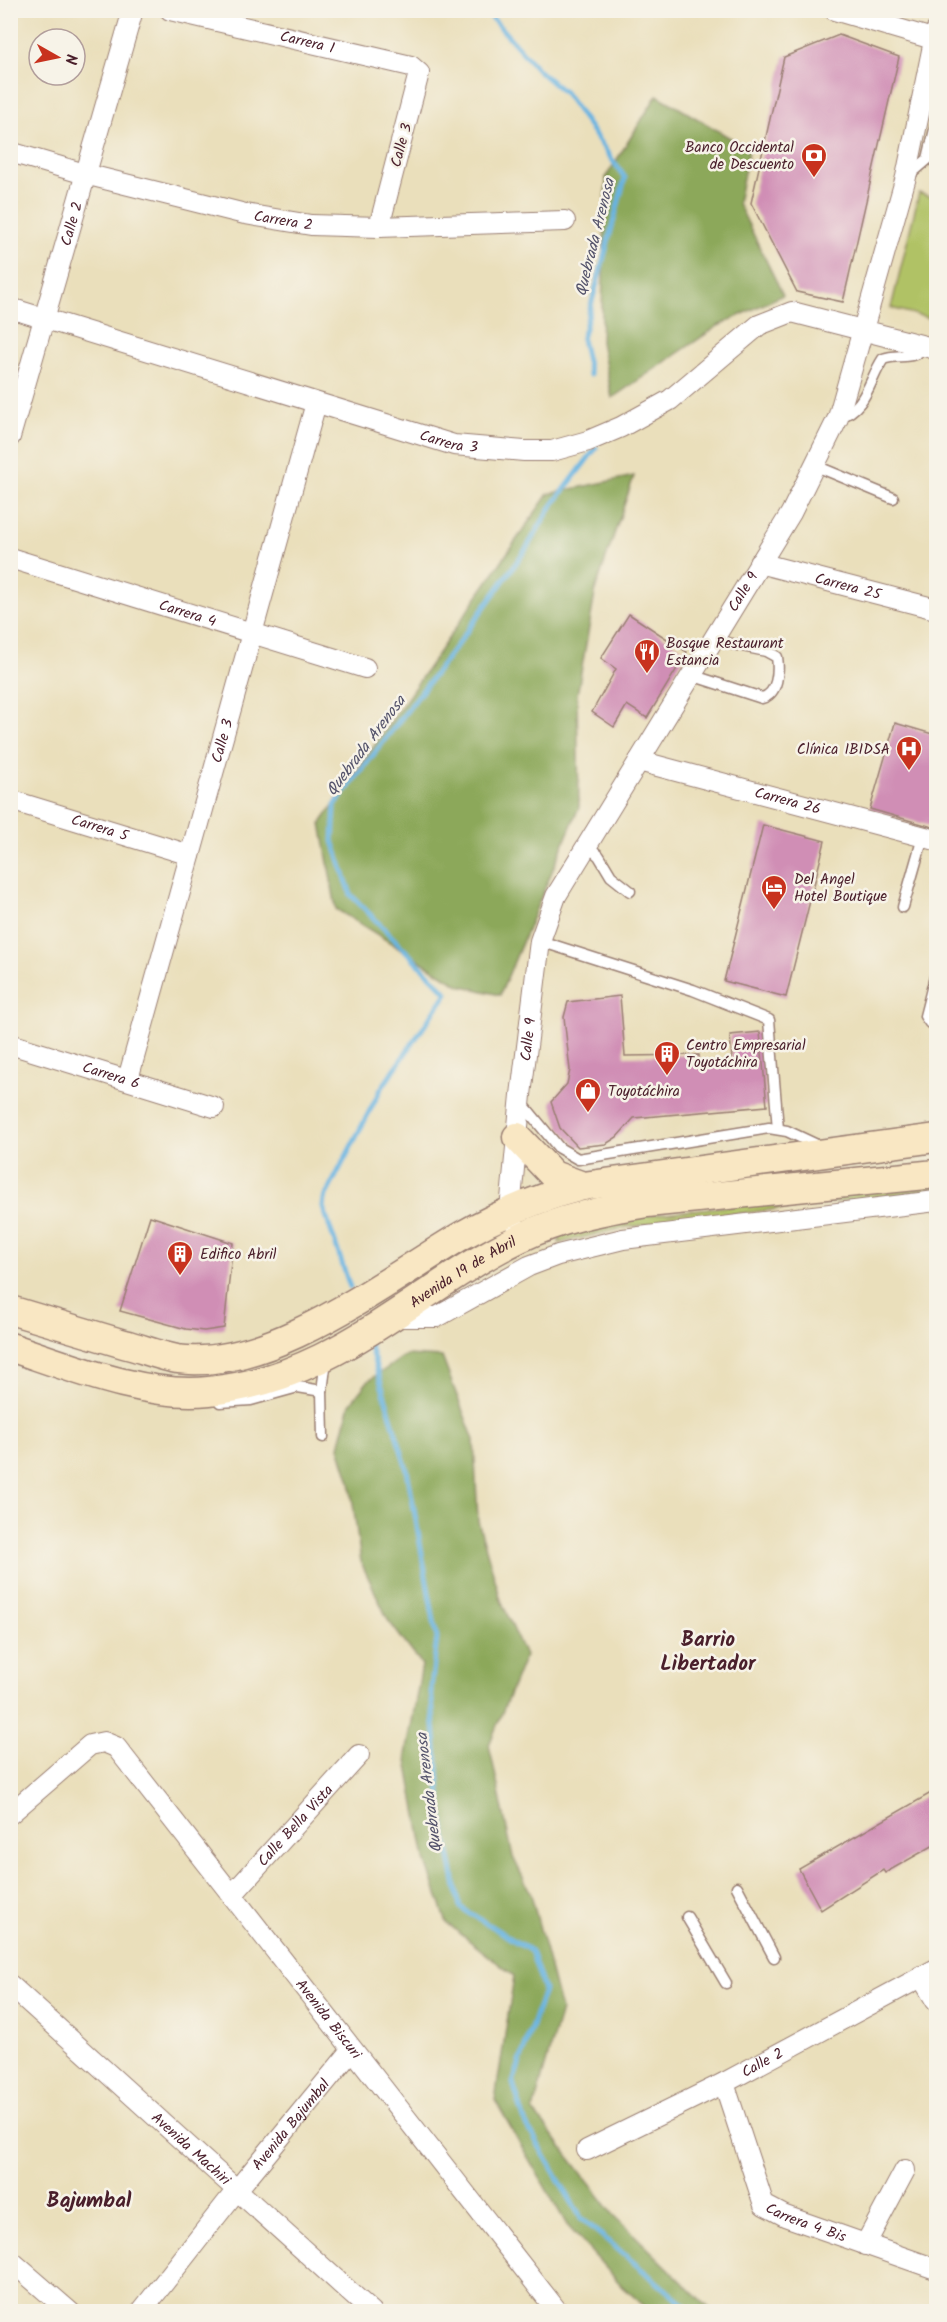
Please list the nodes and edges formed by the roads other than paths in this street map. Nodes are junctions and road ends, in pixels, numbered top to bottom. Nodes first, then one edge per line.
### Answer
1 (133, 10) edge
2 (170, 10) edge
3 (834, 10) edge
4 (936, 37) edge
5 (934, 64) edge
6 (411, 66) joint
7 (936, 125) edge
8 (10, 152) edge
9 (85, 174) junction
10 (906, 177) junction
11 (565, 221) dead end
12 (379, 227) junction
13 (10, 308) edge
14 (45, 318) junction
15 (864, 330) junction
16 (931, 348) edge
17 (316, 403) junction
18 (838, 418) junction
19 (10, 437) edge
20 (816, 466) junction
21 (893, 498) dead end
22 (10, 558) edge
23 (759, 563) junction
24 (936, 609) edge
25 (251, 633) junction
26 (713, 640) junction
27 (365, 668) dead end
28 (691, 675) junction
29 (639, 761) junction
30 (10, 800) edge
31 (930, 839) edge
32 (586, 844) junction
33 (190, 855) junction
34 (630, 891) dead end
35 (903, 907) dead end
36 (540, 941) junction
37 (936, 975) edge
38 (936, 1024) edge
39 (10, 1044) edge
40 (128, 1079) junction
41 (520, 1101) junction
42 (214, 1107) dead end
43 (778, 1129) junction
44 (517, 1137) junction
45 (936, 1137) edge
46 (828, 1150) junction
47 (936, 1174) edge
48 (583, 1186) junction
49 (936, 1201) edge
50 (510, 1210) junction
51 (518, 1239) junction
52 (10, 1310) edge
53 (394, 1317) junction
54 (10, 1347) edge
55 (327, 1356) junction
56 (187, 1390) junction
57 (322, 1391) junction
58 (323, 1437) dead end
59 (358, 1755) dead end
60 (10, 1814) edge
61 (737, 1887) dead end
62 (232, 1895) junction
63 (687, 1917) dead end
64 (774, 1957) dead end
65 (929, 1972) edge
66 (726, 1983) dead end
67 (10, 1985) edge
68 (936, 2001) edge
69 (352, 2050) junction
70 (724, 2083) junction
71 (587, 2150) dead end
72 (905, 2170) dead end
73 (236, 2191) junction
74 (865, 2245) junction
75 (10, 2260) edge
76 (936, 2269) edge
77 (558, 2311) edge
78 (70, 2312) edge
79 (141, 2312) edge
80 (372, 2312) edge

1 - 9 street, Calle 2
2 - 6 street, Carrera 1
3 - 4 street
4 - 5 street, Calle 9
5 - 10 street, Calle 9
6 - 12 street, Calle 3
7 - 10 lane
8 - 9 street, Carrera 2
9 - 12 street, Carrera 2
9 - 14 street, Calle 2
10 - 15 street, Calle 9
11 - 12 street, Carrera 2
13 - 14 street, Carrera 3
14 - 17 street, Carrera 3
14 - 19 street, Calle 2
15 - 16 street, Carrera 3
15 - 17 street, Carrera 3
15 - 18 street, Calle 9
16 - 18 lane
17 - 25 street, Calle 3
18 - 20 street, Calle 9
20 - 21 lane
20 - 23 street, Calle 9
22 - 25 street, Carrera 4
23 - 24 street, Carrera 25
23 - 26 street, Calle 9
25 - 27 street, Carrera 4
25 - 33 street, Calle 3
26 - 28 street, Calle 9
26 - 28 lane
28 - 29 street, Calle 9
29 - 31 street, Carrera 26
29 - 32 street, Calle 9
30 - 33 street, Carrera 5
31 - 35 lane
32 - 34 lane
32 - 36 street, Calle 9
33 - 40 street, Calle 3
36 - 41 street, Calle 9
36 - 43 lane
37 - 38 lane
39 - 40 street, Carrera 6
40 - 42 street, Carrera 6
41 - 43 lane
41 - 44 street, Calle 9
43 - 46 lane
44 - 48 main road
44 - 50 street, Calle 9
45 - 46 main road, Avenida 19 de Abril
46 - 48 main road, Avenida 19 de Abril
47 - 51 main road, Avenida 19 de Abril
48 - 50 main road, Avenida 19 de Abril
49 - 53 street
50 - 51 street, Calle 9
50 - 52 main road, Avenida 19 de Abril
51 - 53 main road, Avenida 19 de Abril
53 - 55 main road, Avenida 19 de Abril
54 - 56 main road, Avenida 19 de Abril
55 - 56 main road, Avenida 19 de Abril
55 - 57 lane
56 - 57 lane
57 - 58 lane
59 - 62 street, Calle Bella Vista
60 - 62 street, Avenida Biscuri
61 - 64 lane
62 - 69 street, Avenida Biscuri
63 - 66 lane
65 - 68 street
65 - 70 street, Calle 2
67 - 73 street, Avenida Machiri
69 - 73 street, Avenida Bajumbal
69 - 77 street, Avenida Biscuri
70 - 71 street, Calle 2
70 - 74 street, Carrera 4 Bis
72 - 74 street
73 - 79 street, Avenida Bajumbal
73 - 80 street, Avenida Machiri
74 - 76 street, Carrera 4 Bis
75 - 78 street

